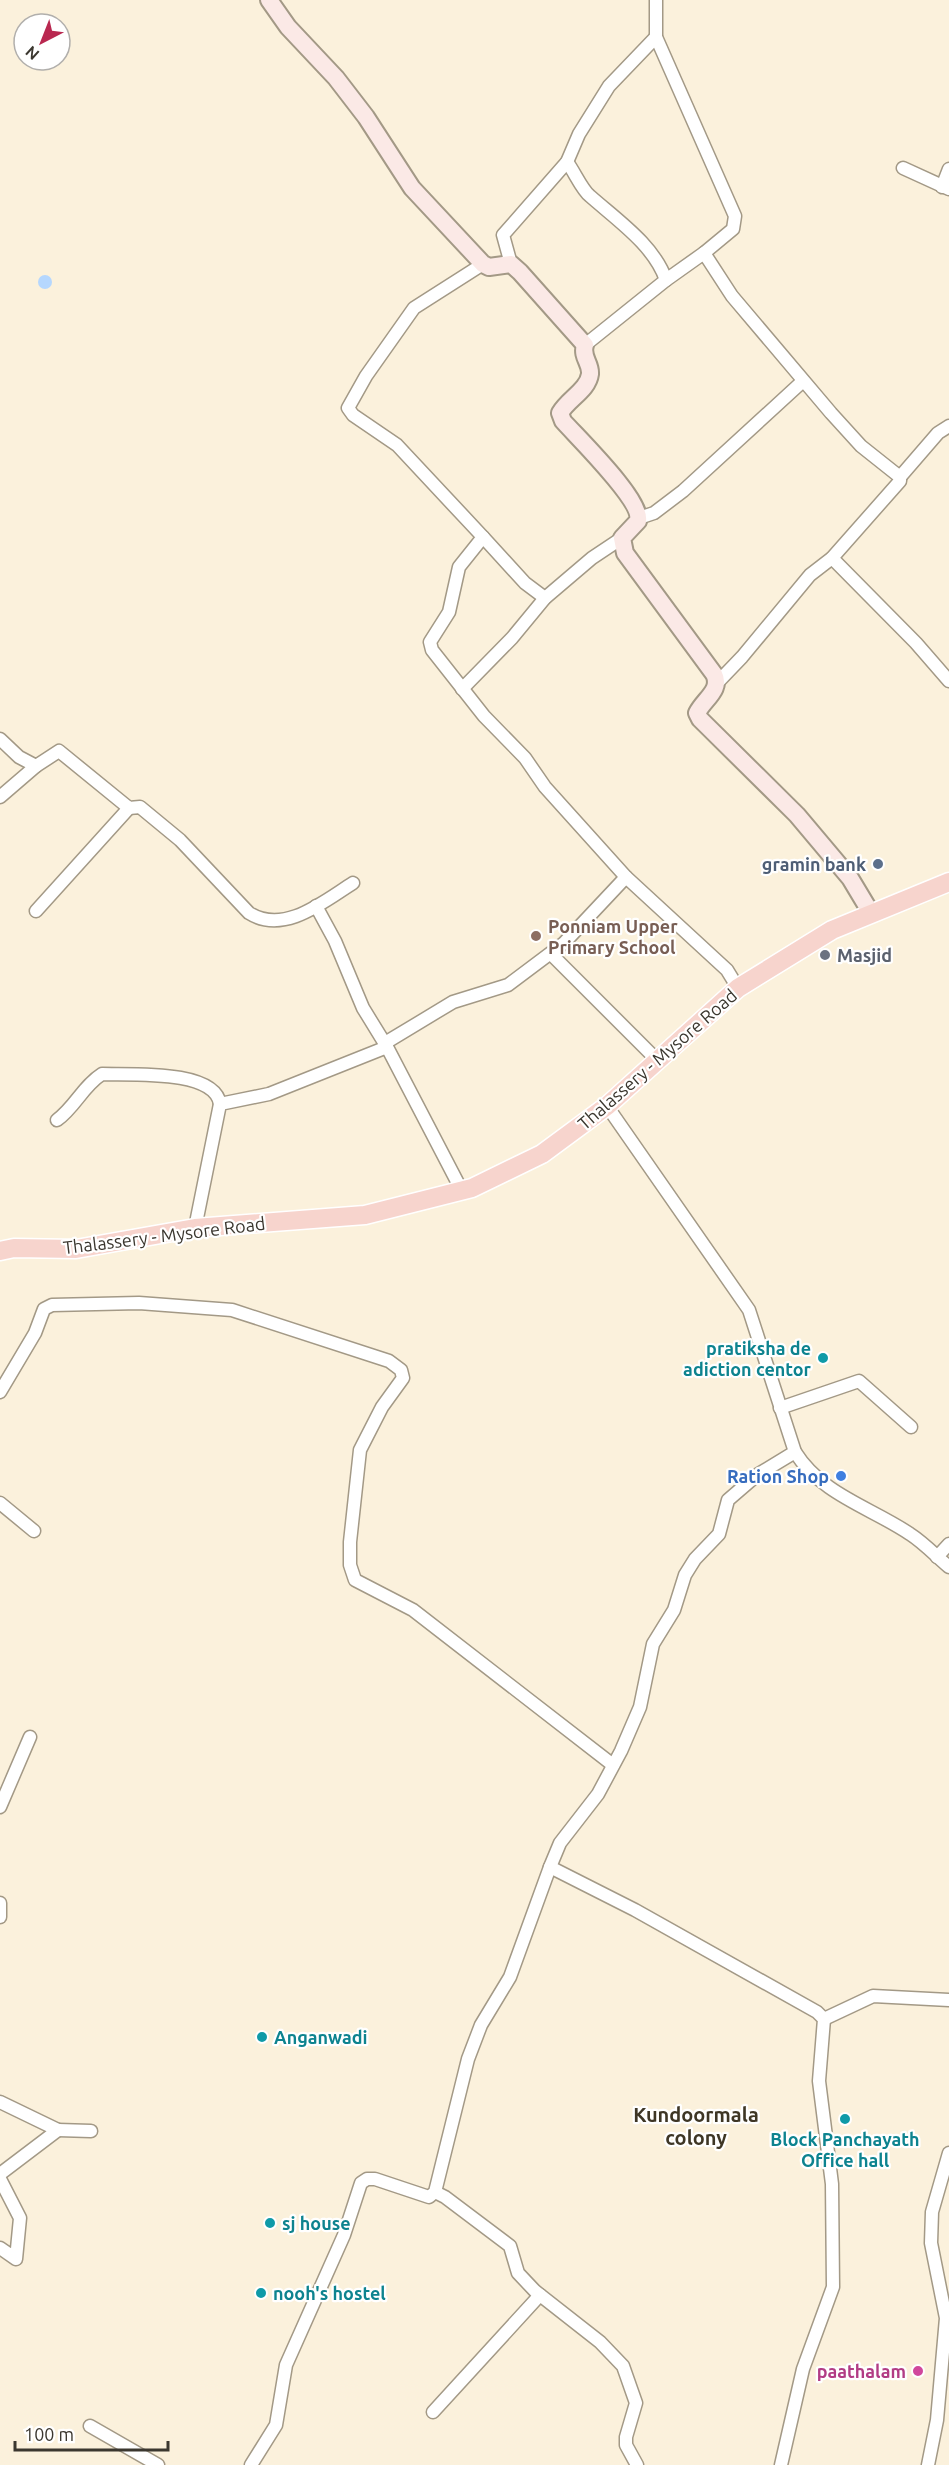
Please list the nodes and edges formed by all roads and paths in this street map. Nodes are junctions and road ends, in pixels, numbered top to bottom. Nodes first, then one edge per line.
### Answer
1 (269, 0) edge
2 (655, 0) edge
3 (656, 37) junction
4 (567, 162) junction
5 (903, 168) dead end
6 (949, 169) edge
7 (945, 188) edge
8 (704, 253) junction
9 (483, 264) junction
10 (511, 264) junction
11 (666, 280) junction
12 (585, 345) junction
13 (803, 381) junction
14 (949, 426) edge
15 (900, 477) junction
16 (639, 518) junction
17 (483, 537) junction
18 (622, 538) junction
19 (832, 558) junction
20 (545, 598) junction
21 (949, 681) edge
22 (718, 682) junction
23 (462, 689) junction
24 (0, 739) edge
25 (36, 766) junction
26 (0, 797) edge
27 (129, 808) junction
28 (626, 877) junction
29 (949, 882) edge
30 (353, 883) dead end
31 (316, 906) junction
32 (36, 911) dead end
33 (871, 913) junction
34 (551, 954) junction
35 (738, 988) junction
36 (386, 1045) junction
37 (658, 1060) junction
38 (220, 1104) junction
39 (607, 1106) junction
40 (57, 1120) dead end
41 (462, 1191) junction
42 (195, 1228) junction
43 (0, 1251) edge
44 (0, 1392) edge
45 (780, 1408) junction
46 (911, 1427) dead end
47 (795, 1452) junction
48 (0, 1503) edge
49 (34, 1532) dead end
50 (949, 1544) edge
51 (937, 1557) junction
52 (949, 1567) edge
53 (30, 1737) dead end
54 (614, 1765) junction
55 (0, 1807) edge
56 (550, 1867) junction
57 (0, 1903) edge
58 (0, 1917) edge
59 (949, 2000) edge
60 (824, 2019) junction
61 (0, 2102) edge
62 (58, 2130) junction
63 (91, 2131) dead end
64 (949, 2154) edge
65 (0, 2174) edge
66 (0, 2179) edge
67 (435, 2192) junction
68 (0, 2248) edge
69 (540, 2295) junction
70 (946, 2355) edge
71 (433, 2412) dead end
72 (90, 2426) dead end
73 (158, 2465) edge
74 (251, 2465) edge
75 (637, 2465) edge
76 (781, 2465) edge
77 (928, 2465) edge

1 - 9 street
2 - 3 street
3 - 4 street
3 - 8 street
4 - 10 street
4 - 11 street
5 - 7 street
6 - 7 street
8 - 11 street
8 - 13 street
9 - 10 street
9 - 17 street
10 - 12 street
11 - 12 street
12 - 16 street
13 - 15 street
13 - 16 street
14 - 15 street
15 - 19 street
16 - 18 street
17 - 20 street
17 - 23 street
18 - 20 street
18 - 22 street
19 - 21 street
19 - 22 street
20 - 23 street
22 - 33 street
23 - 28 street
24 - 25 street
25 - 26 street
25 - 27 street
27 - 31 street
27 - 32 street
28 - 34 street
28 - 35 street
29 - 33 main road, Thalassery - Mysore Road
30 - 31 street
31 - 36 street
33 - 35 main road, Thalassery - Mysore Road
34 - 36 street
34 - 37 street
35 - 37 main road, Thalassery - Mysore Road
36 - 38 street
36 - 41 street
37 - 39 main road, Thalassery - Mysore Road
38 - 40 street
38 - 42 street
39 - 41 main road, Thalassery - Mysore Road
39 - 45 street
41 - 42 main road, Thalassery - Mysore Road
42 - 43 main road, Thalassery - Mysore Road
44 - 54 street
45 - 46 street
45 - 47 street
47 - 51 street
47 - 54 street
48 - 49 street
50 - 51 street
51 - 52 street
53 - 55 street
54 - 56 street
56 - 60 street
56 - 67 street
57 - 58 street
59 - 60 street
60 - 76 street
61 - 62 street
62 - 63 street
62 - 65 street
64 - 70 street
66 - 68 street
67 - 69 street
67 - 74 street
69 - 71 street
69 - 75 street
70 - 77 street
72 - 73 street

